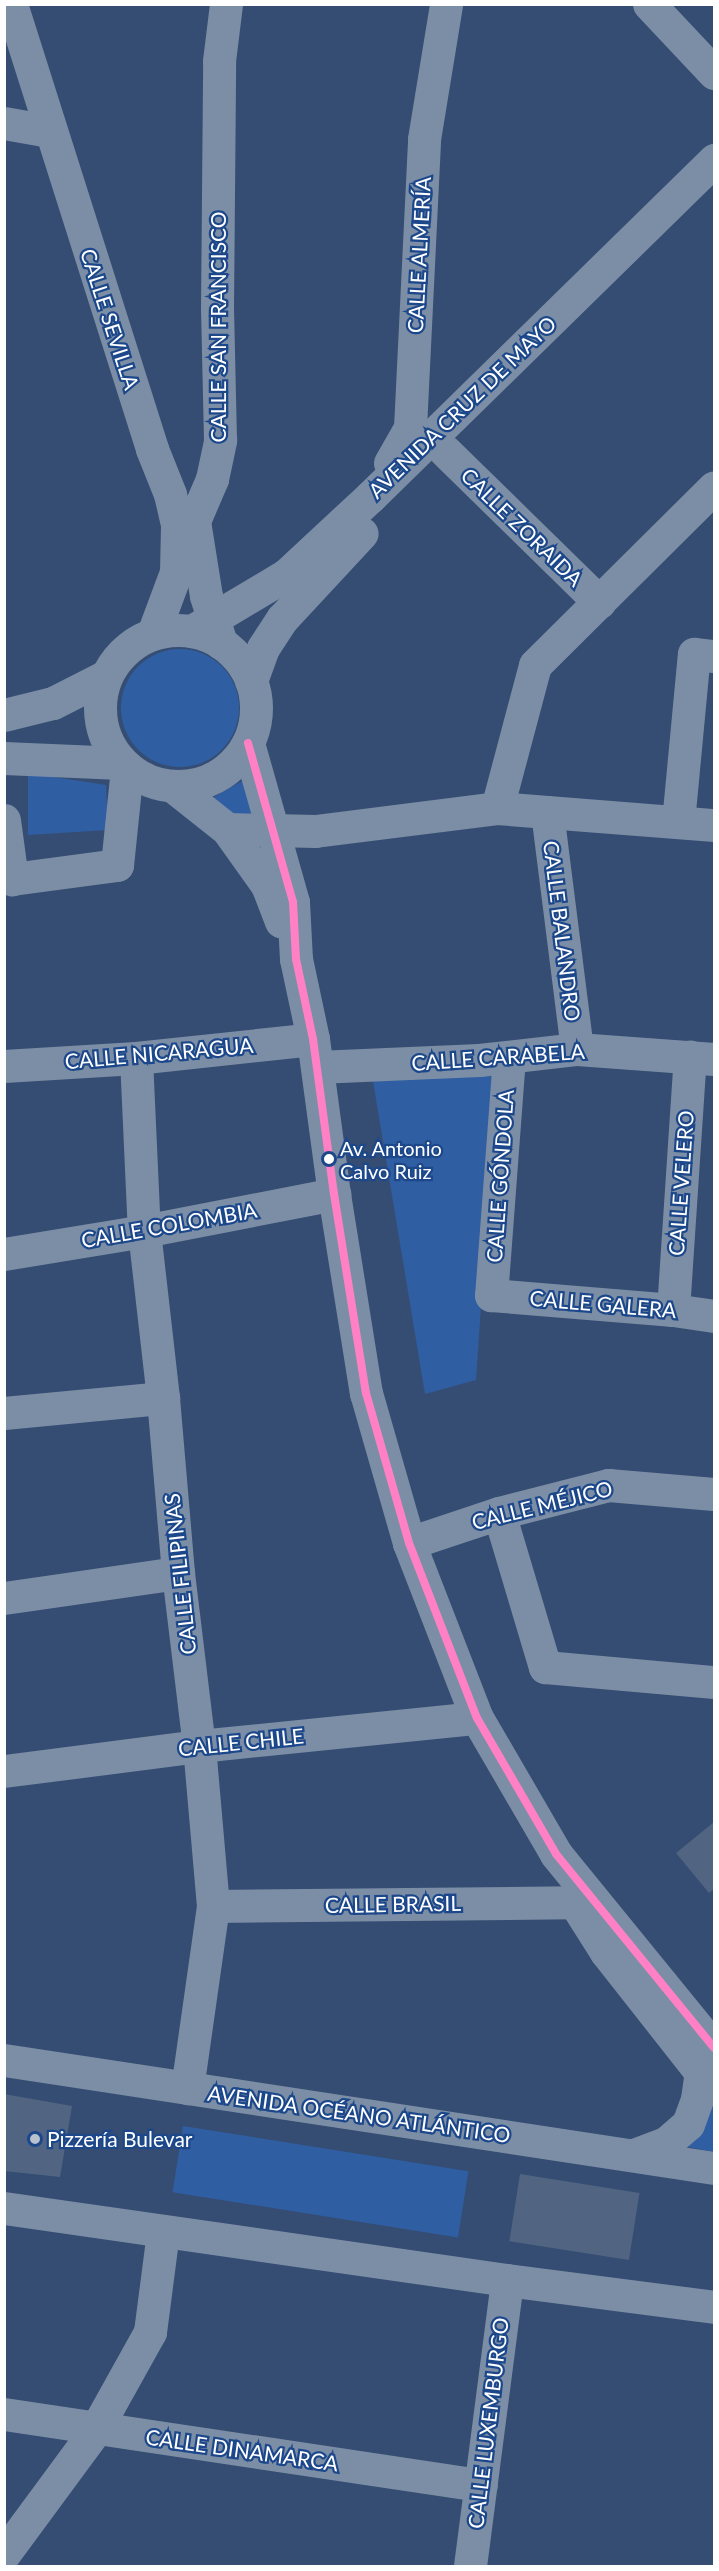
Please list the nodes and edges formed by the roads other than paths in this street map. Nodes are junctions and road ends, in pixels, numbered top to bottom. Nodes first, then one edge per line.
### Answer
1 (11, 4) edge
2 (226, 4) edge
3 (446, 4) edge
4 (649, 4) edge
5 (714, 73) edge
6 (4, 123) edge
7 (50, 131) junction
8 (714, 160) edge
9 (714, 187) edge
10 (445, 451) junction
11 (714, 486) edge
12 (370, 496) junction
13 (599, 602) junction
14 (209, 631) junction
15 (153, 634) junction
16 (704, 655) edge
17 (106, 676) junction
18 (251, 681) junction
19 (4, 715) edge
20 (248, 743) junction
21 (4, 758) edge
22 (124, 765) junction
23 (174, 787) junction
24 (497, 808) junction
25 (547, 812) junction
26 (4, 820) edge
27 (678, 822) junction
28 (714, 825) edge
29 (227, 830) junction
30 (273, 831) junction
31 (296, 959) junction
32 (577, 1049) junction
33 (315, 1053) junction
34 (509, 1057) junction
35 (135, 1058) junction
36 (702, 1058) edge
37 (4, 1066) edge
38 (334, 1194) junction
39 (144, 1231) junction
40 (4, 1254) edge
41 (491, 1295) joint
42 (673, 1310) junction
43 (714, 1316) edge
44 (163, 1398) junction
45 (4, 1413) edge
46 (714, 1494) edge
47 (499, 1513) junction
48 (409, 1543) junction
49 (178, 1573) junction
50 (4, 1598) edge
51 (714, 1682) edge
52 (477, 1718) junction
53 (199, 1746) junction
54 (4, 1771) edge
55 (556, 1854) junction
56 (573, 1902) junction
57 (213, 1906) junction
58 (4, 2060) edge
59 (710, 2069) edge
60 (187, 2088) junction
61 (634, 2155) junction
62 (714, 2168) edge
63 (4, 2208) edge
64 (163, 2232) junction
65 (507, 2280) junction
66 (714, 2307) edge
67 (4, 2414) edge
68 (96, 2429) junction
69 (481, 2485) junction
70 (4, 2554) edge
71 (470, 2566) edge

1 - 7 street, CALLE SEVILLA
2 - 14 street, CALLE SAN FRANCISCO
3 - 12 street, CALLE ALMERÍA
4 - 5 street
6 - 7 street
7 - 15 street, CALLE SEVILLA
8 - 12 street, AVENIDA CRUZ DE MAYO
9 - 10 street, AVENIDA CRUZ DE MAYO
10 - 13 street, CALLE ZORAIDA
10 - 18 street, AVENIDA CRUZ DE MAYO
11 - 13 street
12 - 14 street, AVENIDA CRUZ DE MAYO
13 - 24 street
14 - 15 street
14 - 18 street
15 - 17 street
16 - 27 street
17 - 19 street
17 - 22 street
18 - 20 street
20 - 23 street
20 - 30 street
21 - 22 street
22 - 23 street
22 - 26 street
23 - 29 street
24 - 25 street
24 - 30 street
25 - 27 street
25 - 32 street, CALLE BALANDRO
27 - 28 street
29 - 30 street
29 - 31 street
30 - 31 street
31 - 33 street
32 - 34 street, CALLE CARABELA
32 - 36 street, CALLE CARABELA
33 - 34 street, CALLE CARABELA
33 - 35 street, CALLE NICARAGUA
33 - 38 street
34 - 41 street, CALLE GÓNDOLA
35 - 37 street, CALLE NICARAGUA
35 - 39 street, CALLE FILIPINAS
36 - 42 street, CALLE VELERO
38 - 39 street, CALLE COLOMBIA
38 - 48 street
39 - 40 street, CALLE COLOMBIA
39 - 44 street, CALLE FILIPINAS
41 - 42 street, CALLE GALERA
42 - 43 street, CALLE GALERA
44 - 45 street
44 - 49 street, CALLE FILIPINAS
46 - 47 street, CALLE MÉJICO
47 - 48 street, CALLE MÉJICO
47 - 51 street
48 - 52 street
49 - 50 street
49 - 53 street, CALLE FILIPINAS
52 - 53 street, CALLE CHILE
52 - 55 street
53 - 54 street, CALLE CHILE
53 - 57 street, CALLE FILIPINAS
55 - 56 street
55 - 59 street
56 - 57 street, CALLE BRASIL
56 - 59 street
57 - 60 street, CALLE FILIPINAS
58 - 60 street, AVENIDA OCÉANO ATLÁNTICO
59 - 61 street
60 - 61 street, AVENIDA OCÉANO ATLÁNTICO
61 - 62 street, AVENIDA OCÉANO ATLÁNTICO
63 - 64 street
64 - 65 street
64 - 68 street
65 - 66 street
65 - 69 street, CALLE LUXEMBURGO
67 - 68 street, CALLE DINAMARCA
68 - 69 street, CALLE DINAMARCA
68 - 70 street
69 - 71 street, CALLE LUXEMBURGO

